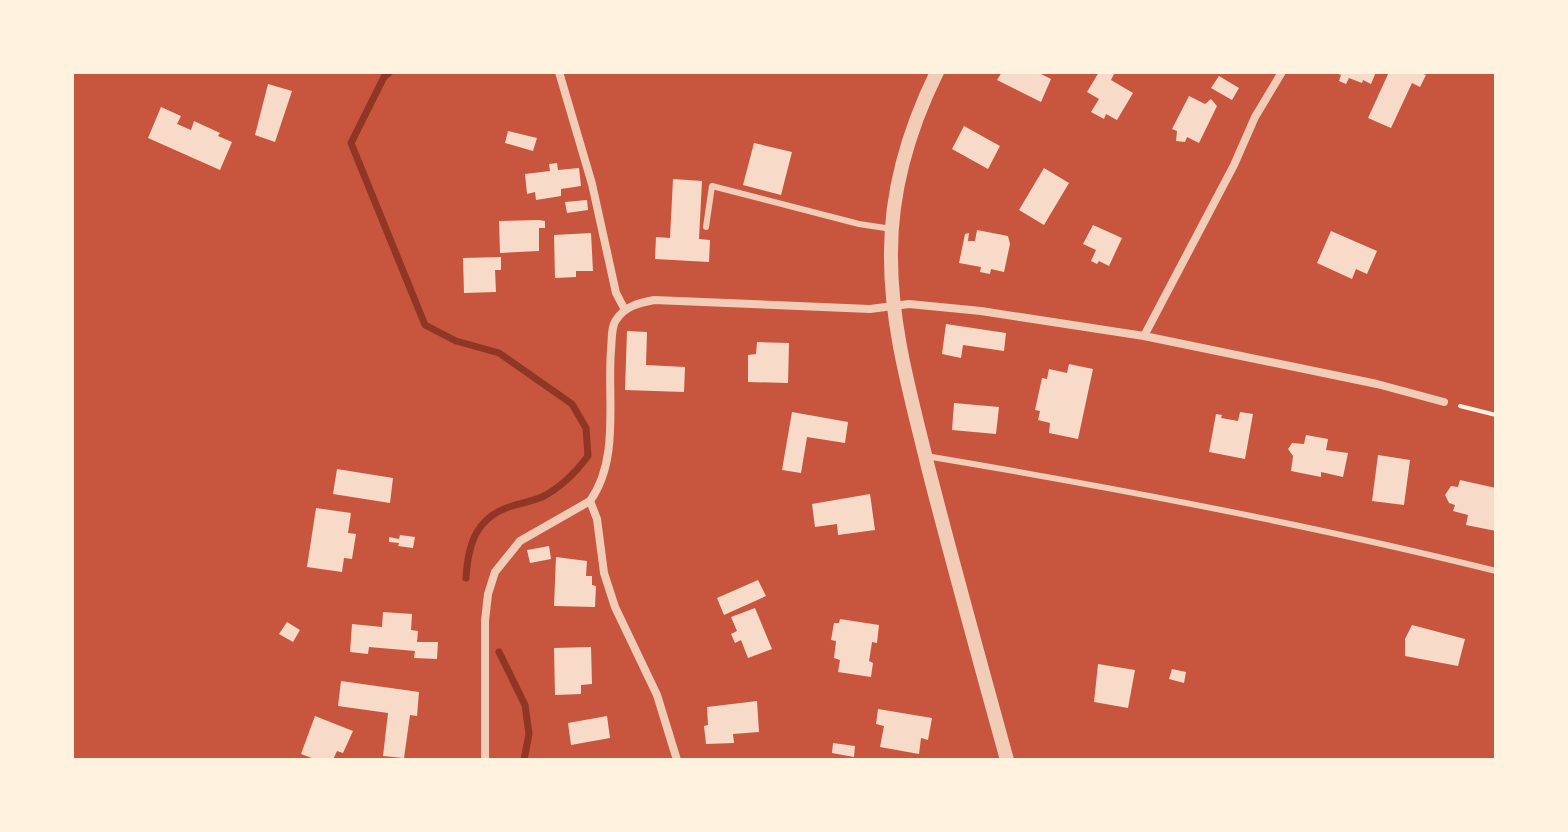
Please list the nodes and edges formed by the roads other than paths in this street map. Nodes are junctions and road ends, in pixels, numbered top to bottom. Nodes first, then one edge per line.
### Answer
1 (559, 72) edge
2 (937, 72) edge
3 (1282, 72) edge
4 (706, 227) dead end
5 (892, 229) junction
6 (893, 305) junction
7 (625, 310) junction
8 (1144, 336) junction
9 (1444, 402) road end
10 (926, 456) junction
11 (590, 501) junction
12 (1496, 571) edge
13 (485, 760) edge
14 (677, 760) edge
15 (1007, 760) edge

1 - 7 street
2 - 5 street
3 - 8 street
4 - 5 lane
5 - 6 street
6 - 7 street
6 - 8 street
6 - 10 street
7 - 11 street
8 - 9 street
10 - 12 lane
10 - 15 street
11 - 13 street
11 - 14 street

